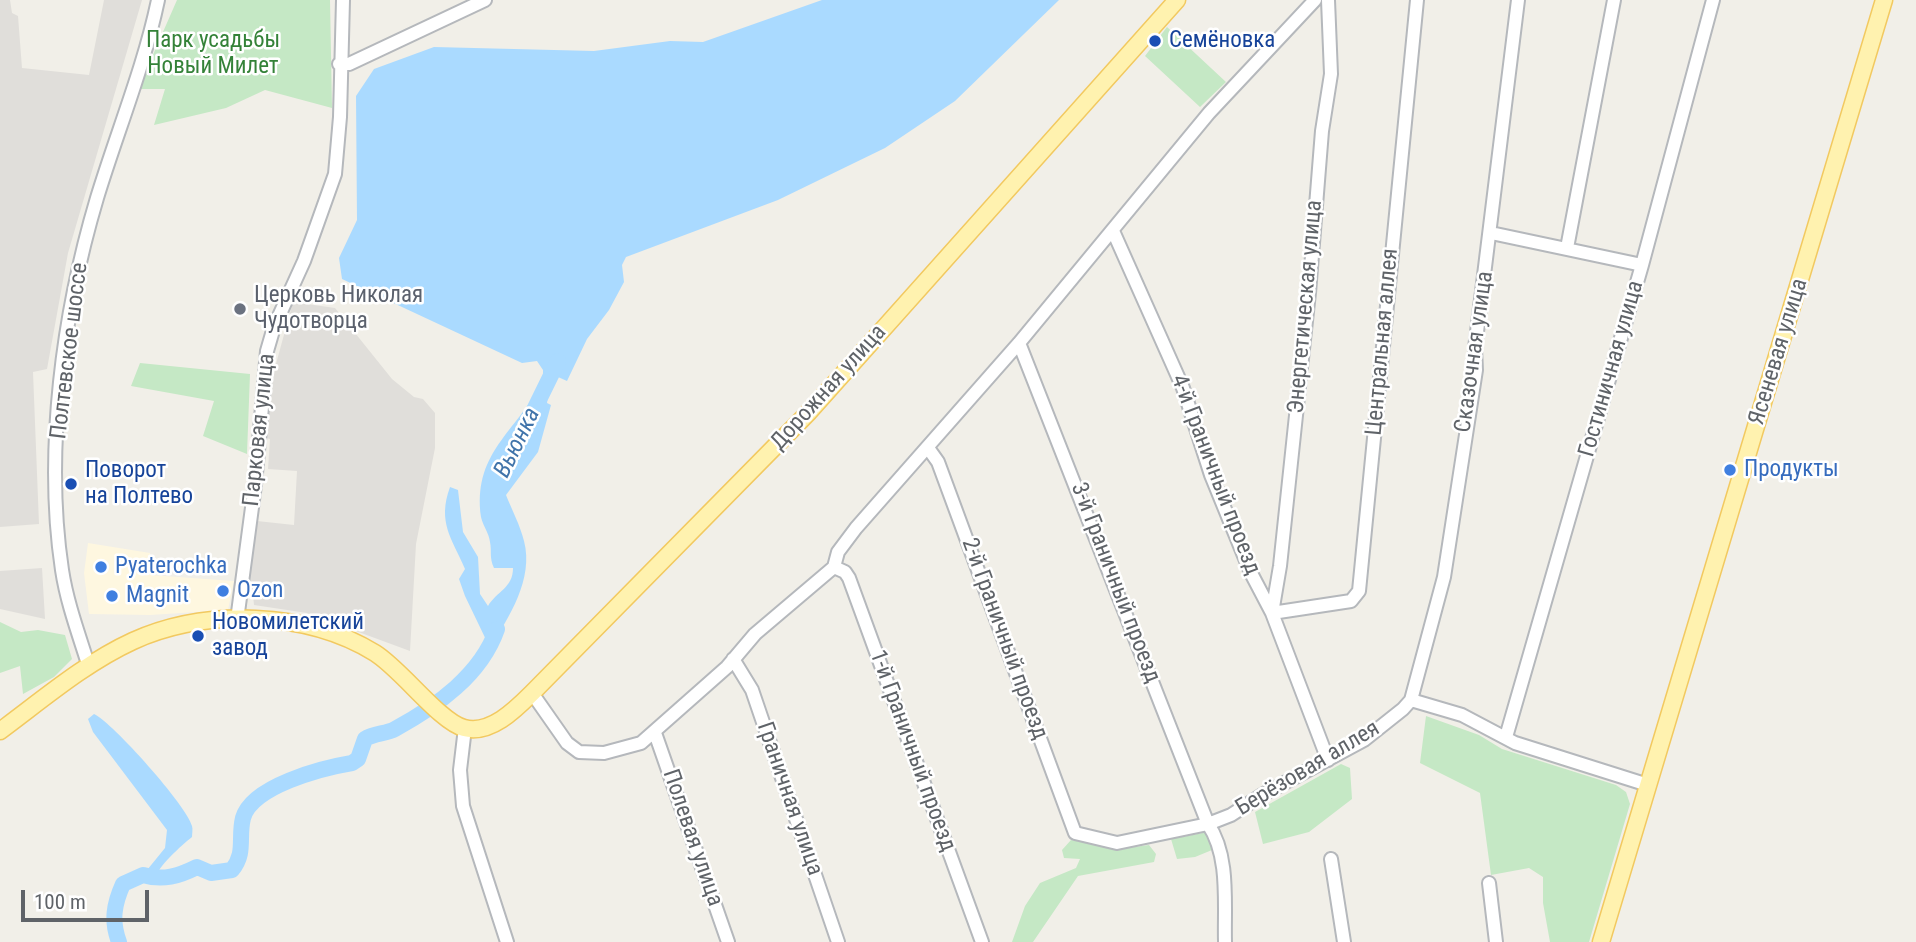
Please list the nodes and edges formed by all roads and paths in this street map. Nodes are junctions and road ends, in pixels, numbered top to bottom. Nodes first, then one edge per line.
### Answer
1 (158, 0) edge
2 (343, 0) edge
3 (485, 0) edge
4 (1177, 0) edge
5 (1315, 0) edge
6 (1328, 0) edge
7 (1417, 0) edge
8 (1518, 0) edge
9 (1614, 0) edge
10 (1713, 0) edge
11 (1884, 0) edge
12 (339, 64) junction
13 (1113, 231) junction
14 (1491, 233) junction
15 (1567, 248) junction
16 (1642, 265) junction
17 (1019, 343) junction
18 (928, 448) junction
19 (834, 568) junction
20 (1272, 613) junction
21 (237, 620) junction
22 (733, 659) junction
23 (89, 667) junction
24 (532, 693) junction
25 (1411, 700) junction
26 (458, 725) junction
27 (0, 731) edge
28 (655, 733) junction
29 (1506, 737) junction
30 (1328, 760) junction
31 (1648, 785) junction
32 (1208, 824) junction
33 (1075, 833) joint
34 (1331, 859) dead end
35 (1489, 883) dead end
36 (507, 942) edge
37 (728, 942) edge
38 (838, 942) edge
39 (982, 942) edge
40 (1224, 942) edge
41 (1344, 942) edge
42 (1496, 942) edge
43 (1601, 942) edge

1 - 23 street, Полтевское шоссе
2 - 12 street, Парковая улица
3 - 12 street
4 - 24 main road, Дорожная улица
5 - 13 street
6 - 20 street, Энергетическая улица
7 - 20 street, Центральная аллея
8 - 14 street, Сказочная улица
9 - 15 street
10 - 16 street, Гостиничная улица
11 - 31 main road, Ясеневая улица
12 - 21 street, Парковая улица
13 - 17 street
13 - 20 street, 4-й Граничный проезд
14 - 15 street
14 - 25 street, Сказочная улица
15 - 16 street
16 - 29 street, Гостиничная улица
17 - 18 street
17 - 32 street, 3-й Граничный проезд
18 - 19 street
18 - 33 street, 2-й Граничный проезд
19 - 22 street
19 - 39 street, 1-й Граничный проезд
20 - 30 street, 4-й Граничный проезд
21 - 23 main road
21 - 26 main road
22 - 28 street
22 - 38 street, Граничная улица
23 - 27 main road
24 - 26 main road, Дорожная улица
24 - 28 street
25 - 29 street
25 - 30 street, Берёзовая аллея
26 - 36 street
28 - 37 street, Полевая улица
29 - 31 street
30 - 32 street, Берёзовая аллея
31 - 43 main road, Ясеневая улица
32 - 33 street, Берёзовая аллея
32 - 40 street
34 - 41 street
35 - 42 street

